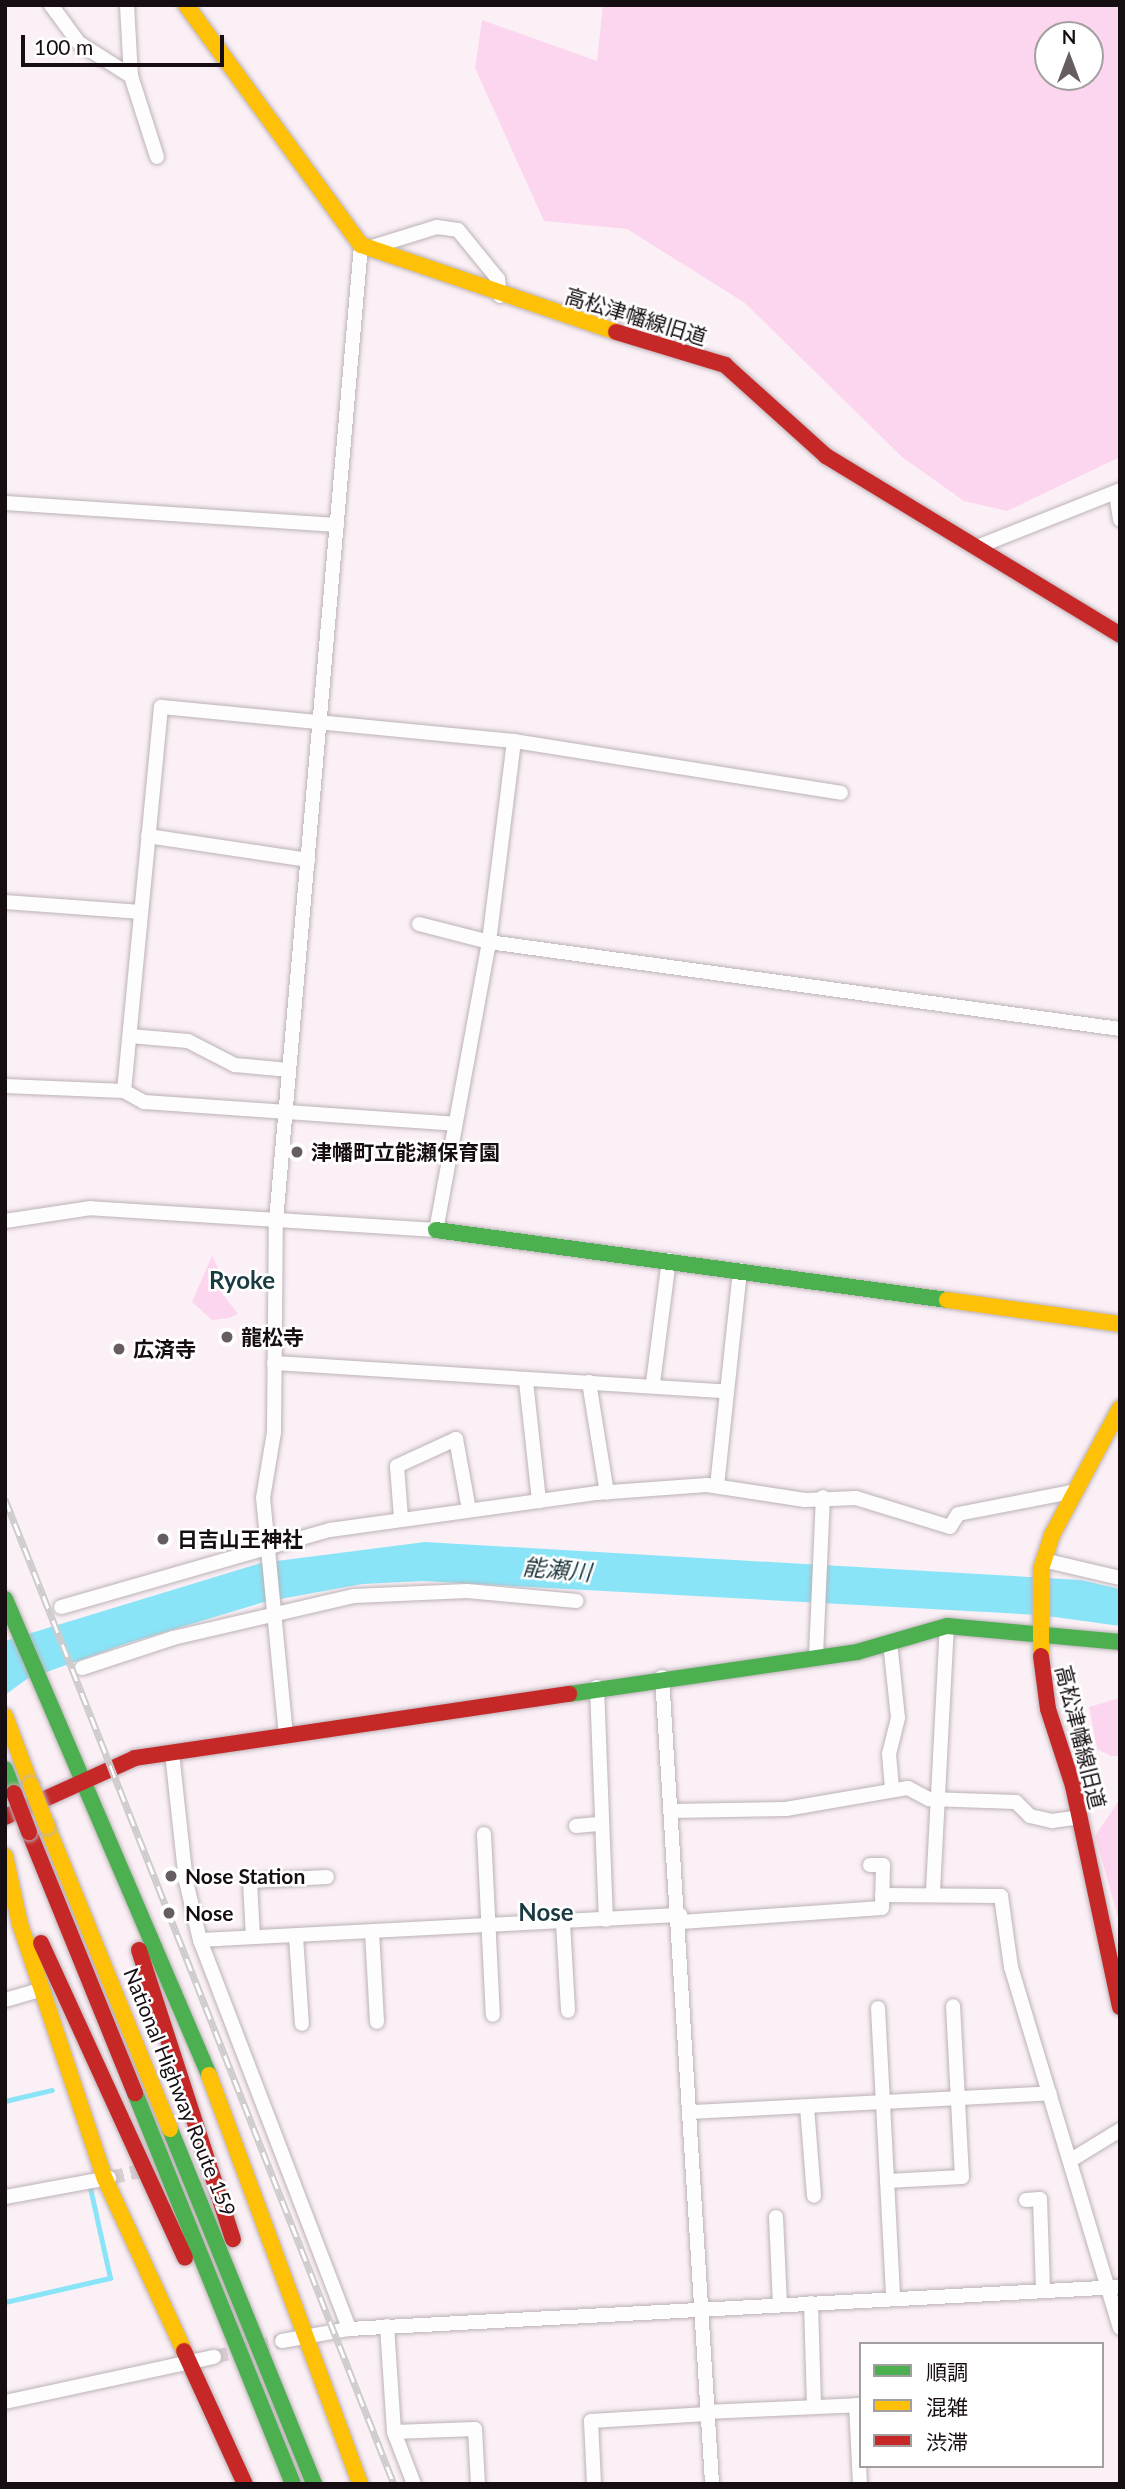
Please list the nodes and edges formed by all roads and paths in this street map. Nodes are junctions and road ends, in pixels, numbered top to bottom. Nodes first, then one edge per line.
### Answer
1 (51, 5) edge
2 (127, 5) edge
3 (186, 5) edge
4 (131, 76) junction
5 (157, 157) dead end
6 (365, 246) junction
7 (500, 296) junction
8 (1118, 492) edge
9 (5, 503) edge
10 (1120, 520) edge
11 (337, 525) junction
12 (982, 545) junction
13 (1120, 635) edge
14 (321, 722) junction
15 (514, 741) junction
16 (841, 793) dead end
17 (148, 836) junction
18 (308, 860) junction
19 (5, 902) edge
20 (141, 912) junction
21 (419, 924) dead end
22 (489, 942) junction
23 (1120, 1029) edge
24 (130, 1036) junction
25 (289, 1070) junction
26 (5, 1086) edge
27 (124, 1091) junction
28 (284, 1112) junction
29 (455, 1124) junction
30 (5, 1220) edge
31 (276, 1221) junction
32 (436, 1230) junction
33 (669, 1260) junction
34 (740, 1270) junction
35 (1120, 1324) edge
36 (274, 1363) junction
37 (526, 1381) junction
38 (589, 1382) junction
39 (653, 1383) junction
40 (722, 1391) junction
41 (1117, 1418) edge
42 (717, 1486) junction
43 (1076, 1491) junction
44 (607, 1493) junction
45 (823, 1497) junction
46 (539, 1501) junction
47 (469, 1510) junction
48 (401, 1518) junction
49 (266, 1550) junction
50 (1042, 1564) junction
51 (1120, 1578) edge
52 (5, 1582) edge
53 (577, 1601) dead end
54 (61, 1607) dead end
55 (274, 1614) junction
56 (12, 1617) edge
57 (947, 1626) junction
58 (1037, 1628) junction
59 (890, 1642) junction
60 (1120, 1642) edge
61 (817, 1656) junction
62 (82, 1668) dead end
63 (662, 1677) junction
64 (597, 1687) junction
65 (5, 1716) edge
66 (286, 1736) junction
67 (172, 1753) junction
68 (5, 1769) edge
69 (83, 1778) junction
70 (892, 1790) junction
71 (943, 1797) junction
72 (94, 1804) junction
73 (672, 1811) junction
74 (5, 1816) edge
75 (1080, 1817) junction
76 (601, 1824) junction
77 (576, 1826) dead end
78 (484, 1834) dead end
79 (5, 1856) edge
80 (870, 1865) dead end
81 (13, 1876) junction
82 (327, 1877) dead end
83 (933, 1891) junction
84 (883, 1895) junction
85 (680, 1919) junction
86 (606, 1920) junction
87 (563, 1923) junction
88 (488, 1927) junction
89 (372, 1933) junction
90 (253, 1937) junction
91 (296, 1937) junction
92 (200, 1940) junction
93 (41, 1990) junction
94 (5, 2000) edge
95 (953, 2006) dead end
96 (1120, 2007) edge
97 (878, 2008) dead end
98 (568, 2011) dead end
99 (493, 2015) dead end
100 (377, 2022) dead end
101 (302, 2024) dead end
102 (1049, 2094) junction
103 (959, 2098) junction
104 (882, 2102) junction
105 (807, 2107) junction
106 (692, 2112) junction
107 (1120, 2130) edge
108 (1071, 2160) junction
109 (107, 2178) junction
110 (887, 2181) junction
111 (814, 2196) dead end
112 (5, 2197) edge
113 (1026, 2200) dead end
114 (776, 2217) dead end
115 (1113, 2288) edge
116 (1043, 2290) junction
117 (893, 2298) junction
118 (811, 2303) junction
119 (780, 2304) junction
120 (702, 2309) junction
121 (387, 2326) junction
122 (1120, 2328) edge
123 (349, 2329) junction
124 (305, 2336) junction
125 (282, 2341) tunnel mouth
126 (214, 2357) tunnel mouth
127 (191, 2361) junction
128 (248, 2372) junction
129 (5, 2402) edge
130 (859, 2405) edge
131 (814, 2407) junction
132 (707, 2413) junction
133 (394, 2432) junction
134 (306, 2461) junction
135 (245, 2484) edge
136 (293, 2484) edge
137 (314, 2484) edge
138 (360, 2484) edge
139 (414, 2484) edge
140 (478, 2484) edge
141 (594, 2484) edge
142 (712, 2484) edge

1 - 4 street
2 - 4 street
3 - 6 main road
4 - 5 street
6 - 7 main road, 高松津幡線旧道
6 - 7 street
6 - 11 street
7 - 12 main road, 高松津幡線旧道
8 - 10 street
8 - 12 street
9 - 11 street
11 - 14 street
12 - 13 main road, 高松津幡線旧道
14 - 15 street
14 - 17 street
14 - 18 street
15 - 16 street
15 - 22 street
17 - 18 street
17 - 20 street
18 - 25 street
19 - 20 street
20 - 24 street
21 - 22 street
22 - 23 street
22 - 29 street
24 - 25 street
24 - 27 street
25 - 28 street
26 - 27 street
27 - 28 street
28 - 29 street
28 - 31 street
29 - 32 street
30 - 31 street
31 - 32 street
31 - 36 street
32 - 33 main road
33 - 34 main road
33 - 39 street
34 - 35 main road
34 - 40 street
36 - 37 street
36 - 49 street
37 - 38 street
37 - 46 street
38 - 39 street
38 - 44 street
39 - 40 street
40 - 42 street
41 - 43 main road, 高松津幡線旧道
42 - 44 street
42 - 45 street
43 - 45 street
43 - 50 main road, 高松津幡線旧道
44 - 46 street
45 - 61 street
46 - 47 street
47 - 48 street
47 - 48 street
48 - 49 street
49 - 54 street
49 - 55 street
50 - 51 street
50 - 58 main road, 高松津幡線旧道
52 - 56 main road
53 - 55 street
55 - 62 street
55 - 66 street
56 - 69 main road
57 - 58 main road
57 - 59 main road
57 - 71 street
58 - 60 main road
58 - 75 main road, 高松津幡線旧道
59 - 61 main road
59 - 70 street
61 - 63 main road
63 - 64 main road
63 - 73 street
64 - 66 main road
64 - 76 street
65 - 134 main road, National Highway Route 159, bridge
66 - 67 main road
67 - 69 main road
67 - 92 street
68 - 128 main road, National Highway Route 159, bridge
69 - 72 main road
69 - 74 main road
70 - 71 street
70 - 73 street
71 - 75 street
71 - 83 street
72 - 124 main road
72 - 134 main road
73 - 85 street
75 - 96 main road, 高松津幡線旧道
76 - 77 street
76 - 86 street
78 - 88 street
79 - 81 main road
80 - 84 street
81 - 93 main road
81 - 128 main road
82 - 90 street
83 - 84 street
83 - 102 street
84 - 85 street
85 - 86 street
85 - 106 street
86 - 87 street
87 - 88 street
87 - 98 street
88 - 89 street
88 - 99 street
89 - 91 street
89 - 100 street
90 - 91 street
90 - 92 street
91 - 101 street
92 - 123 street
93 - 94 street
93 - 109 main road
95 - 103 street
97 - 104 street
102 - 103 street
102 - 108 street
103 - 104 street
103 - 110 street
104 - 105 street
104 - 110 street
105 - 106 street
105 - 111 street
106 - 120 street
107 - 108 street
108 - 115 street
109 - 112 street
109 - 127 main road
110 - 117 street
113 - 116 street
114 - 119 street
115 - 116 street
115 - 122 street
116 - 117 street
117 - 118 street
118 - 119 street
118 - 131 street
119 - 120 street
120 - 121 street
120 - 132 street
121 - 123 street
121 - 133 street
123 - 124 street
124 - 125 street
124 - 138 main road
126 - 127 street
127 - 129 street
127 - 135 main road
128 - 136 main road, National Highway Route 159
130 - 131 street
131 - 132 street
132 - 141 street
132 - 142 street
133 - 139 street
133 - 140 street
134 - 137 main road, National Highway Route 159

